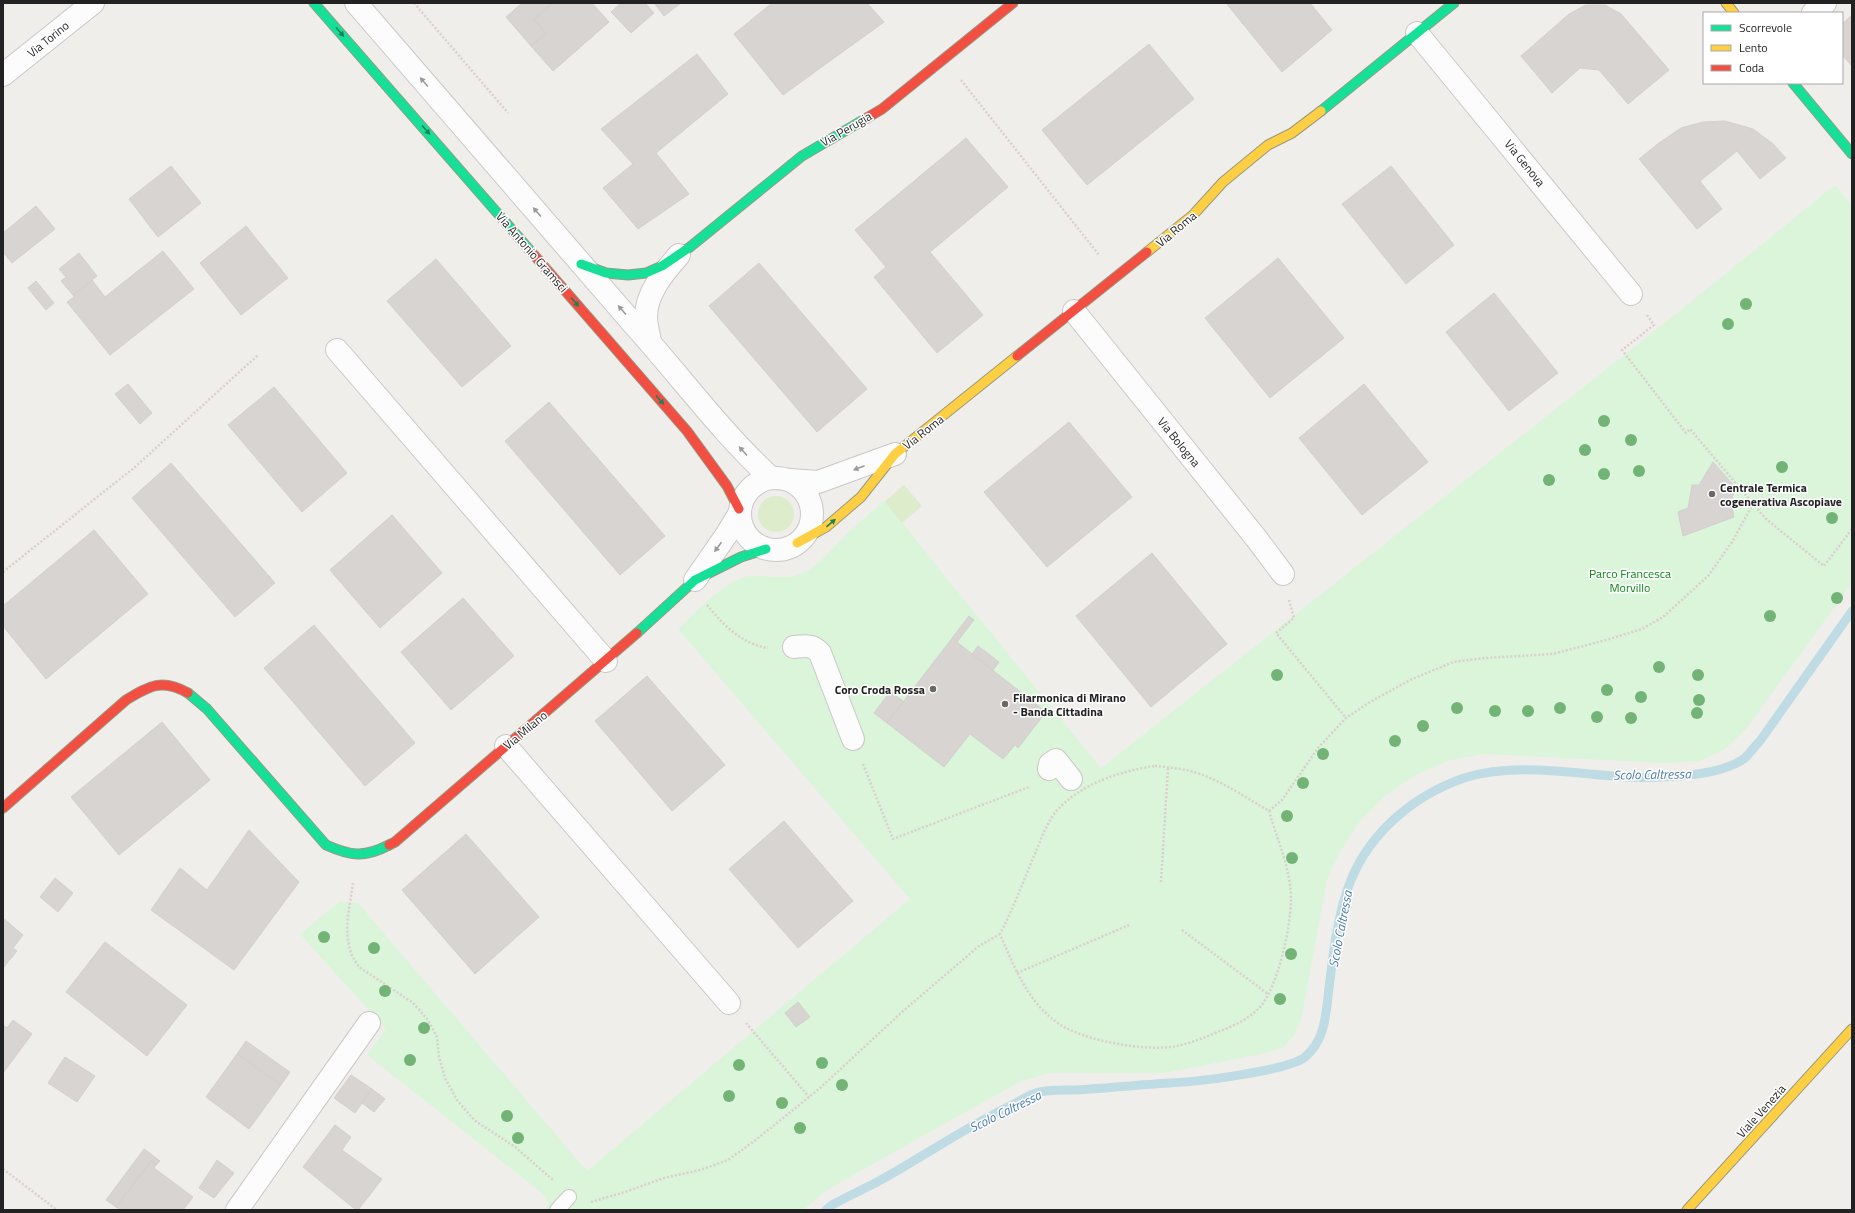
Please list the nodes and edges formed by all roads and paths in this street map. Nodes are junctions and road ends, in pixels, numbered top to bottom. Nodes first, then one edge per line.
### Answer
1 (93, 3) edge
2 (314, 3) edge
3 (356, 3) edge
4 (414, 3) edge
5 (1013, 3) edge
6 (1454, 3) edge
7 (1726, 3) edge
8 (1825, 3) edge
9 (1733, 12) edge
10 (1814, 12) edge
11 (1417, 33) junction
12 (944, 60) junction
13 (3, 75) edge
14 (1794, 84) edge
15 (508, 113) dead end
16 (1852, 154) edge
17 (679, 255) junction
18 (581, 264) junction
19 (1117, 277) junction
20 (1631, 294) joint
21 (1074, 311) junction
22 (650, 342) junction
23 (337, 350) dead end
24 (258, 355) dead end
25 (895, 454) junction
26 (781, 479) junction
27 (1753, 504) junction
28 (739, 512) junction
29 (1852, 528) edge
30 (797, 543) junction
31 (766, 549) junction
32 (3, 572) edge
33 (1283, 574) joint
34 (695, 580) junction
35 (702, 600) dead end
36 (794, 647) joint
37 (606, 661) junction
38 (1346, 718) junction
39 (853, 739) joint
40 (506, 746) junction
41 (1168, 768) junction
42 (1049, 769) joint
43 (1071, 779) dead end
44 (3, 808) edge
45 (1269, 811) junction
46 (354, 876) dead end
47 (1161, 882) dead end
48 (1129, 925) dead end
49 (1182, 930) dead end
50 (1000, 934) junction
51 (1017, 973) junction
52 (1268, 994) junction
53 (729, 1003) joint
54 (369, 1023) dead end
55 (1852, 1029) edge
56 (809, 1098) junction
57 (3, 1169) edge
58 (569, 1198) junction
59 (57, 1210) edge
60 (237, 1210) edge
61 (557, 1210) edge
62 (1687, 1210) edge

1 - 13 street, Via Torino
2 -> 28 street, Via Antonio Gramsci
18 -> 3 street
4 - 15 path
5 - 12 street, Via Perugia
6 - 11 street, Via Roma
7 - 9 street
8 - 10 street
11 - 19 street, Via Roma
11 - 20 street, Via Genova
12 - 17 street, Via Perugia
12 - 19 path
14 - 16 street
17 - 18 street, Via Perugia
17 - 22 street, Via Perugia
22 -> 18 street
19 - 21 street, Via Roma
20 - 27 path
21 - 25 street, Via Roma
21 - 33 street, Via Bologna
26 -> 22 street
23 - 37 street
24 - 32 path
25 -> 26 street, Via Roma
30 -> 25 street, Via Roma
26 - 28 street
26 - 30 street
27 - 29 path
27 - 38 path
28 - 31 street
28 -> 34 street, Via Milano
30 - 31 street
31 - 34 street, Via Milano
33 - 38 path
34 - 37 street, Via Milano
35 - 36 path
36 - 39 street
37 - 40 street, Via Milano
38 - 45 path
39 - 42 path
40 - 44 street, Via Milano
40 - 53 street
41 - 45 path
41 - 47 path
41 - 50 path
42 - 43 street
45 - 52 path
46 - 58 path
48 - 51 path
49 - 52 path
50 - 51 path
50 - 56 path
51 - 52 path
53 - 56 path
54 - 60 street
55 - 62 street, Viale Venezia
56 - 58 path
57 - 59 path
58 - 61 lane

